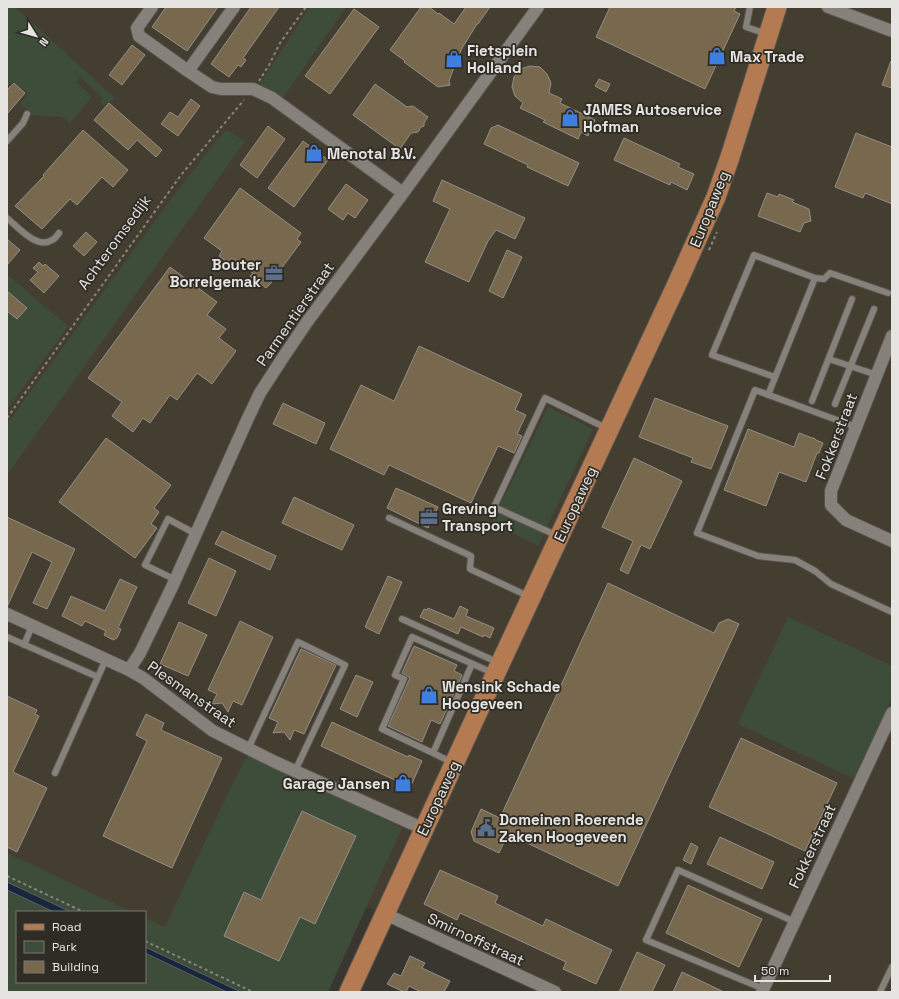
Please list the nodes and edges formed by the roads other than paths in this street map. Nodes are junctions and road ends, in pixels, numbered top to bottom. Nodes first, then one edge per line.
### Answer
1 (152, 7) edge
2 (234, 7) edge
3 (538, 7) edge
4 (750, 7) edge
5 (777, 7) edge
6 (828, 7) edge
7 (892, 32) edge
8 (769, 35) junction
9 (188, 71) junction
10 (26, 114) dead end
11 (7, 141) edge
12 (402, 193) junction
13 (7, 218) edge
14 (59, 233) dead end
15 (816, 278) junction
16 (888, 292) dead end
17 (852, 299) dead end
18 (874, 309) dead end
19 (892, 336) edge
20 (829, 359) junction
21 (850, 366) junction
22 (877, 375) junction
23 (775, 378) junction
24 (768, 395) junction
25 (812, 401) dead end
26 (835, 404) dead end
27 (856, 427) junction
28 (609, 430) junction
29 (389, 518) dead end
30 (196, 534) junction
31 (559, 537) junction
32 (892, 541) edge
33 (176, 580) junction
34 (531, 598) junction
35 (892, 612) edge
36 (7, 614) edge
37 (402, 619) dead end
38 (32, 626) junction
39 (7, 637) edge
40 (24, 645) junction
41 (106, 660) junction
42 (472, 664) junction
43 (498, 669) junction
44 (129, 670) junction
45 (98, 677) junction
46 (892, 713) edge
47 (248, 748) junction
48 (433, 753) junction
49 (454, 763) junction
50 (295, 771) junction
51 (55, 773) dead end
52 (424, 829) junction
53 (385, 914) junction
54 (794, 922) junction
55 (892, 967) edge
56 (763, 990) edge
57 (349, 992) edge
58 (555, 992) edge
59 (880, 992) edge

1 - 9 street
2 - 9 street
3 - 12 street, Parmentierstraat
4 - 8 lane
5 - 8 main road, Europaweg
6 - 7 street
8 - 28 main road, Europaweg
9 - 12 street
10 - 11 lane
12 - 30 street, Parmentierstraat
13 - 14 lane
15 - 16 lane
15 - 23 lane
15 - 23 lane
17 - 20 lane
18 - 21 lane
19 - 22 street, Fokkerstraat
20 - 21 lane
20 - 25 lane
21 - 22 lane
21 - 26 lane
22 - 27 street, Fokkerstraat
23 - 24 lane
24 - 27 lane
24 - 35 lane
27 - 32 street, Fokkerstraat
28 - 31 main road, Europaweg
28 - 31 lane
29 - 34 lane
30 - 33 street, Parmentierstraat
30 - 33 lane
31 - 34 main road, Europaweg
33 - 44 street, Parmentierstraat
34 - 43 main road, Europaweg
36 - 38 street, Plesmanstraat
37 - 43 lane
38 - 40 lane
38 - 41 street, Plesmanstraat
39 - 40 lane
40 - 45 lane
41 - 44 street, Plesmanstraat
41 - 45 lane
42 - 43 lane
42 - 48 lane
42 - 48 lane
43 - 49 main road, Europaweg
44 - 47 street, Plesmanstraat
45 - 51 lane
46 - 54 street, Fokkerstraat
47 - 50 street, Plesmanstraat
47 - 50 lane
48 - 49 lane
49 - 52 main road, Europaweg
50 - 52 street, Plesmanstraat
52 - 53 main road, Europaweg
53 - 57 main road, Europaweg
53 - 58 street, Smirnoffstraat
54 - 56 street, Fokkerstraat
54 - 56 lane
55 - 59 lane

